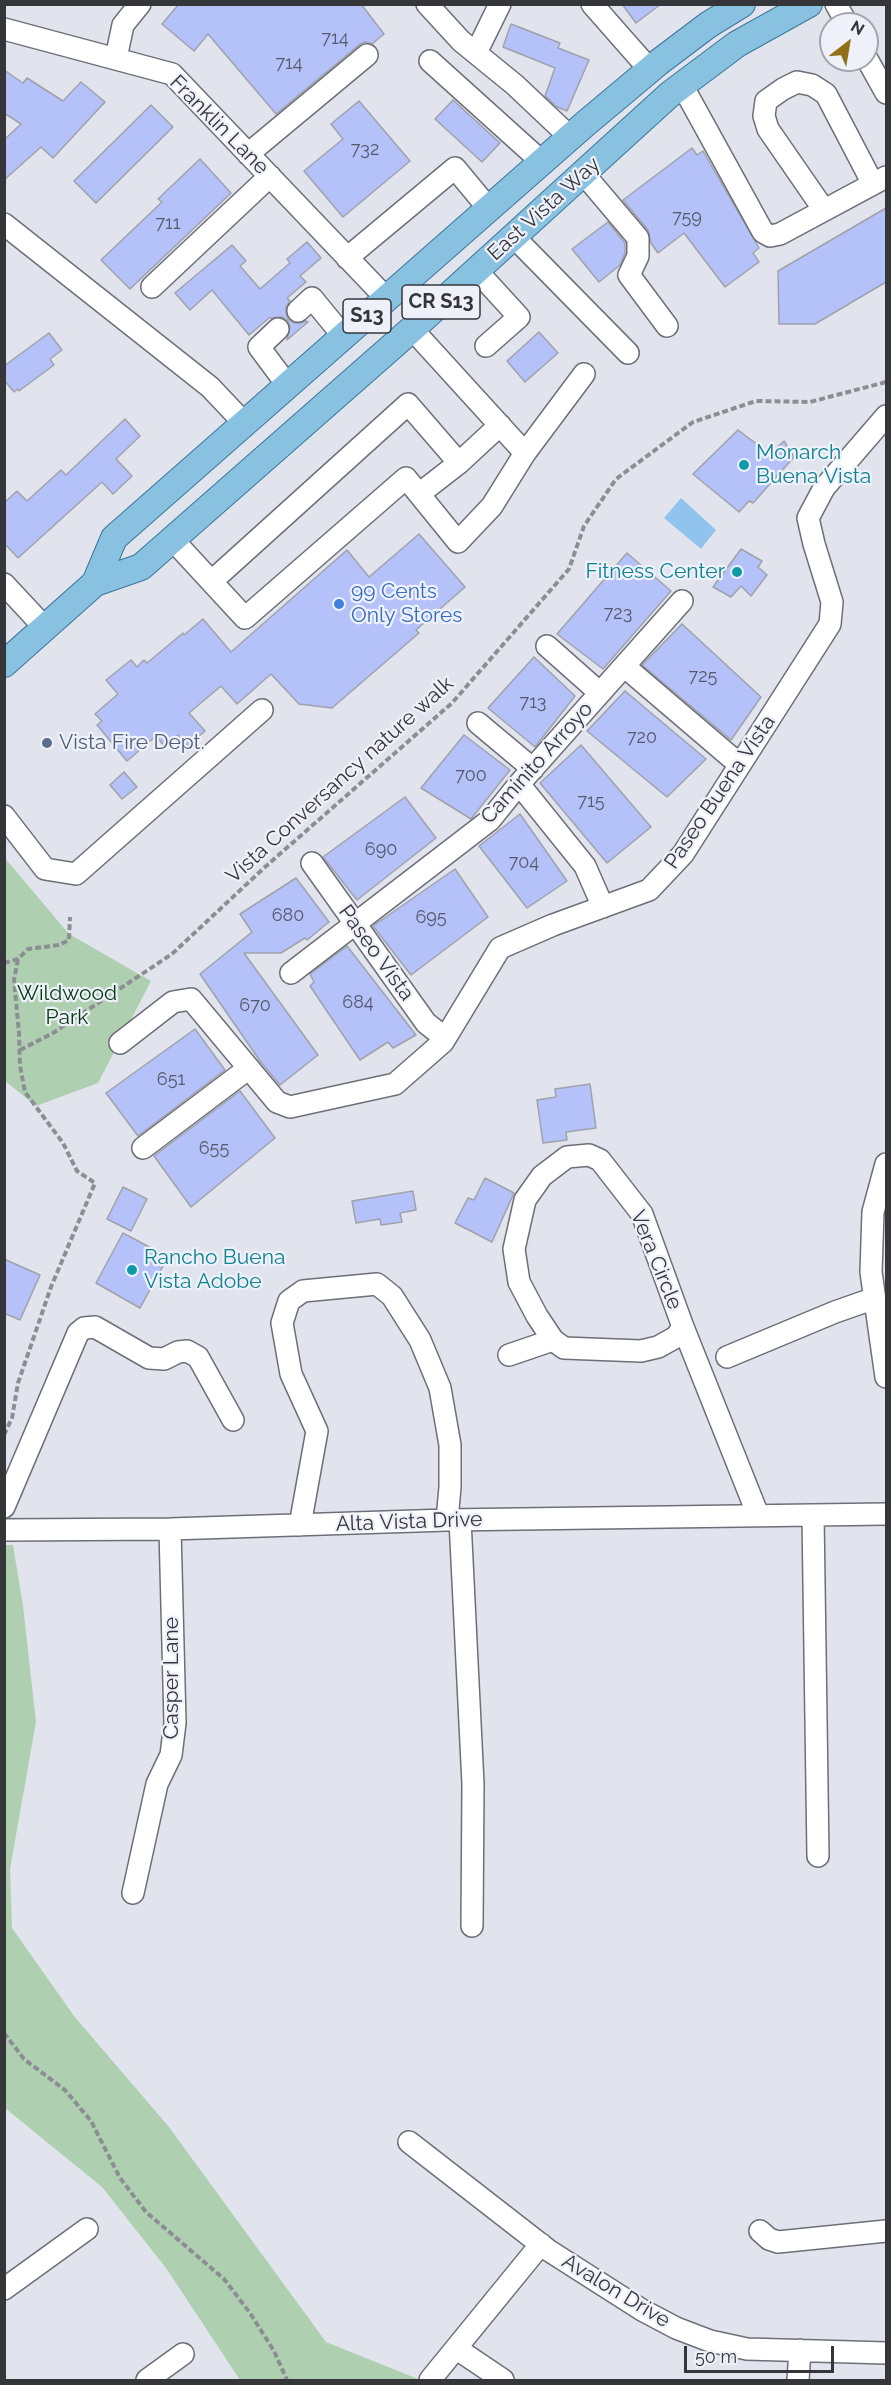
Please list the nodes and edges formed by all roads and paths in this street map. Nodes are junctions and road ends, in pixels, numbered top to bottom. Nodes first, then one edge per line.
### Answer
1 (140, 4) edge
2 (427, 4) edge
3 (500, 4) edge
4 (592, 4) edge
5 (809, 4) edge
6 (727, 8) edge
7 (4, 29) edge
8 (476, 53) junction
9 (367, 55) dead end
10 (116, 58) junction
11 (430, 61) dead end
12 (650, 70) junction
13 (874, 72) edge
14 (682, 85) junction
15 (886, 93) edge
16 (570, 137) junction
17 (249, 154) junction
18 (542, 162) junction
19 (583, 173) junction
20 (270, 176) junction
21 (880, 180) edge
22 (489, 209) junction
23 (824, 210) junction
24 (4, 224) edge
25 (514, 237) junction
26 (347, 258) junction
27 (476, 270) junction
28 (152, 286) dead end
29 (387, 299) junction
30 (298, 311) dead end
31 (667, 326) dead end
32 (412, 328) junction
33 (278, 329) dead end
34 (344, 337) junction
35 (486, 346) dead end
36 (628, 353) dead end
37 (584, 374) dead end
38 (886, 382) edge
39 (288, 386) junction
40 (886, 419) edge
41 (245, 424) junction
42 (500, 425) junction
43 (525, 453) junction
44 (459, 463) junction
45 (419, 494) junction
46 (172, 539) junction
47 (212, 581) junction
48 (95, 583) junction
49 (4, 584) edge
50 (682, 601) dead end
51 (45, 628) junction
52 (547, 646) dead end
53 (4, 664) edge
54 (624, 666) junction
55 (600, 693) junction
56 (262, 710) dead end
57 (478, 723) dead end
58 (740, 765) junction
59 (526, 776) junction
60 (4, 816) edge
61 (312, 863) dead end
62 (603, 907) junction
63 (70, 917) dead end
64 (355, 924) junction
65 (18, 959) junction
66 (4, 963) edge
67 (291, 973) dead end
68 (446, 1038) junction
69 (120, 1043) dead end
70 (20, 1050) junction
71 (249, 1068) junction
72 (143, 1148) dead end
73 (886, 1164) edge
74 (875, 1298) junction
75 (683, 1327) junction
76 (553, 1340) junction
77 (509, 1355) dead end
78 (728, 1357) dead end
79 (886, 1377) edge
80 (233, 1420) dead end
81 (4, 1435) edge
82 (4, 1507) edge
83 (886, 1514) edge
84 (758, 1515) junction
85 (813, 1515) junction
86 (453, 1520) junction
87 (300, 1525) junction
88 (170, 1528) junction
89 (4, 1530) edge
90 (818, 1856) dead end
91 (133, 1893) dead end
92 (472, 1926) dead end
93 (4, 2033) edge
94 (409, 2142) dead end
95 (87, 2229) dead end
96 (886, 2230) edge
97 (760, 2231) dead end
98 (541, 2244) junction
99 (4, 2289) edge
100 (458, 2349) junction
101 (800, 2350) junction
102 (886, 2353) edge
103 (183, 2354) dead end
104 (147, 2380) edge
105 (287, 2380) edge
106 (430, 2380) edge
107 (503, 2380) edge
108 (798, 2380) edge

1 - 10 street
2 - 8 street
3 - 8 street
4 - 12 street
5 - 14 main road, East Vista Way / CR S13
6 - 12 main road, East Vista Way / S13
7 - 10 street, Franklin Lane
8 - 16 street
9 - 17 street
10 - 17 street, Franklin Lane
11 - 18 street
12 - 16 main road, East Vista Way / S13
13 - 15 street
14 - 19 main road, East Vista Way / CR S13
14 - 23 street
16 - 18 main road, East Vista Way / S13
17 - 20 street, Franklin Lane
18 - 22 main road, East Vista Way / S13
19 - 25 main road, East Vista Way / CR S13
19 - 31 street
20 - 26 street, Franklin Lane
20 - 28 street
21 - 23 street
21 - 23 street
22 - 26 street
22 - 29 main road, East Vista Way / S13
22 - 32 main road
24 - 41 street
25 - 27 main road, East Vista Way / CR S13
25 - 36 street
26 - 29 street, Franklin Lane
27 - 32 main road, East Vista Way / CR S13
27 - 35 street
29 - 34 main road, East Vista Way / S13
30 - 34 street
32 - 42 street
32 - 46 main road, East Vista Way / CR S13
33 - 39 street
34 - 39 main road, East Vista Way / S13
37 - 43 street
38 - 70 path, Vista Conversancy nature walk
39 - 41 main road, East Vista Way / S13
40 - 58 street, Paseo Buena Vista
41 - 48 main road, East Vista Way / S13
42 - 43 street
42 - 44 street
43 - 45 street
44 - 45 street
44 - 47 street
45 - 47 street
46 - 47 street
46 - 48 main road, East Vista Way / CR S13
48 - 51 main road, East Vista Way / CR S13
49 - 51 street
50 - 54 street, Caminito Arroyo
51 - 53 main road, East Vista Way / CR S13
52 - 55 street
54 - 55 street, Caminito Arroyo
54 - 58 street
55 - 59 street, Caminito Arroyo
56 - 60 street
57 - 59 street
58 - 62 street, Paseo Buena Vista
59 - 62 street
59 - 64 street, Caminito Arroyo
61 - 64 street, Paseo Vista
62 - 68 street, Paseo Buena Vista
63 - 65 path
64 - 67 street, Caminito Arroyo
64 - 68 street, Paseo Vista
65 - 66 path
65 - 70 path
68 - 71 street, Paseo Buena Vista
69 - 71 street, Paseo Buena Vista
70 - 81 path
71 - 72 street
73 - 74 street
74 - 78 street
74 - 79 street
75 - 76 street, Vera Circle
75 - 76 street, Vera Circle
75 - 84 street, Vera Circle
76 - 77 street
80 - 82 street
83 - 85 street, Alta Vista Drive
84 - 85 street, Alta Vista Drive
84 - 86 street, Alta Vista Drive
85 - 90 street
86 - 87 street, Alta Vista Drive
86 - 87 street
86 - 92 street
87 - 88 street, Alta Vista Drive
88 - 89 street, Alta Vista Drive
88 - 91 street, Casper Lane
93 - 105 path
94 - 98 street, Avalon Drive
95 - 99 street
96 - 97 street
98 - 100 street, Avalon Drive
98 - 101 street, Avalon Drive
100 - 106 street, Avalon Drive
100 - 107 street
101 - 102 street, Avalon Drive
101 - 108 street
103 - 104 street

